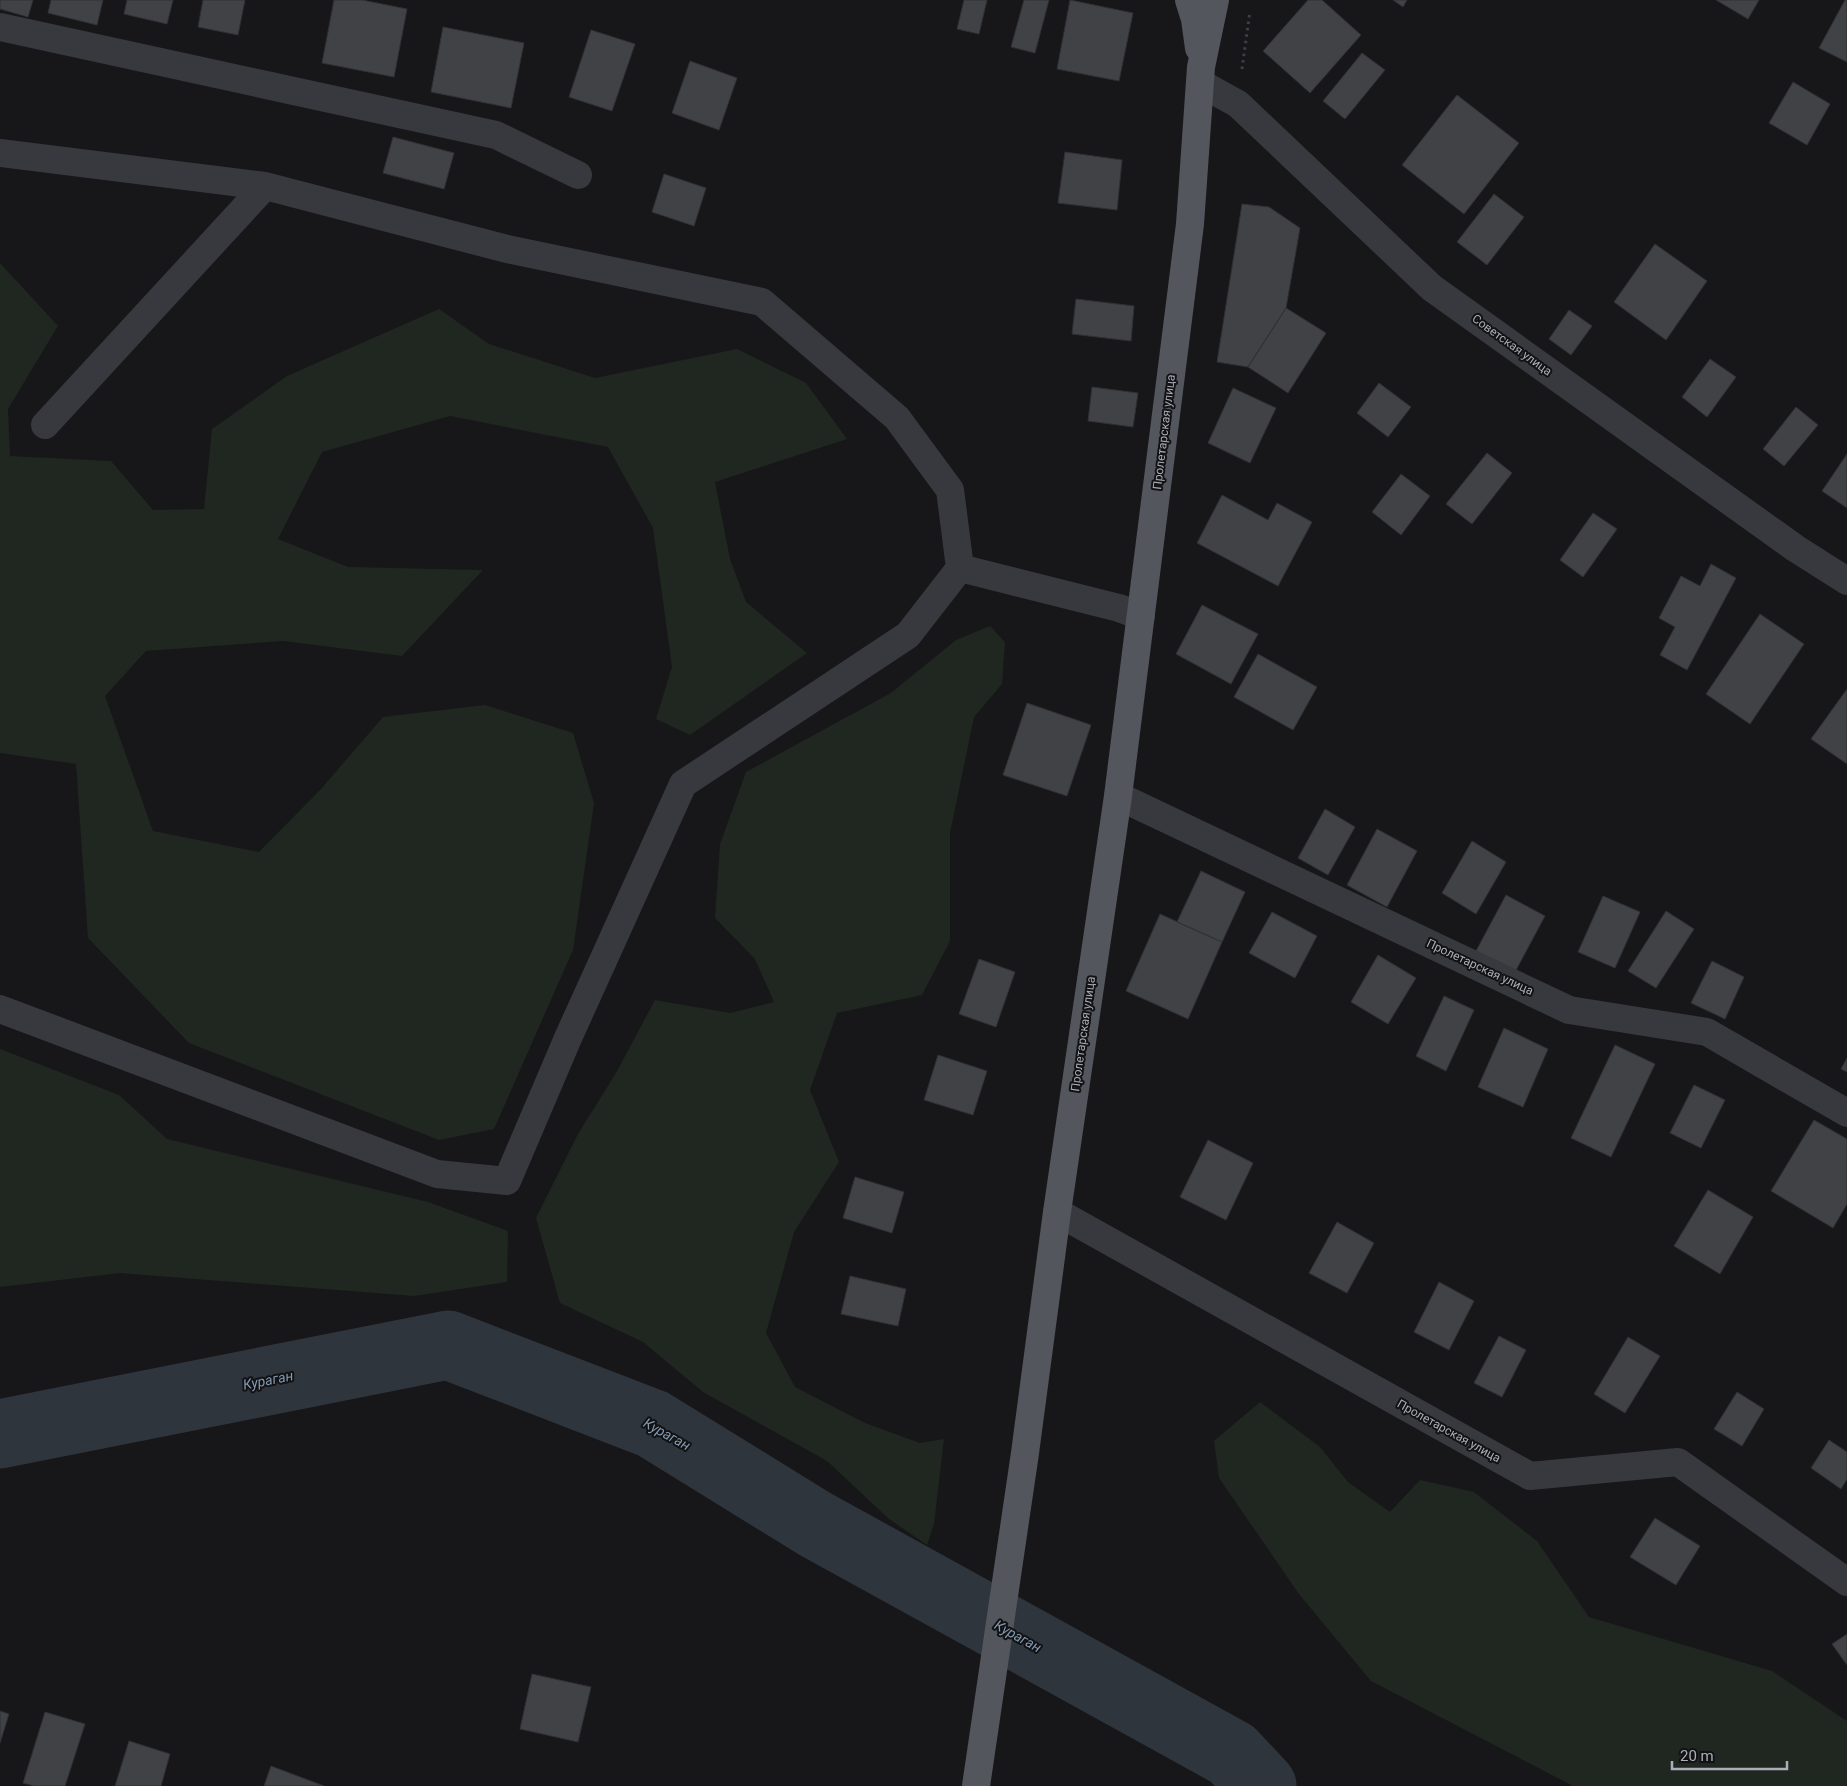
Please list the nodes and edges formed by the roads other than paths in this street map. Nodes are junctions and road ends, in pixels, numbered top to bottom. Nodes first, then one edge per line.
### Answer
1 (1189, 0) edge
2 (1215, 0) edge
3 (0, 27) edge
4 (1201, 75) junction
5 (0, 153) edge
6 (578, 175) dead end
7 (265, 186) junction
8 (45, 425) dead end
9 (960, 568) junction
10 (1847, 581) edge
11 (1141, 616) junction
12 (1118, 796) junction
13 (0, 1009) edge
14 (1847, 1113) edge
15 (1057, 1212) junction
16 (1847, 1582) edge
17 (976, 1786) edge

1 - 4 main road, Пролетарская улица
2 - 4 main road, Пролетарская улица
3 - 6 street
4 - 10 street, Советская улица
4 - 11 main road, Пролетарская улица
5 - 7 street
7 - 8 street
7 - 9 street
9 - 11 street
9 - 13 street
11 - 12 main road, Пролетарская улица
12 - 14 street, Пролетарская улица
12 - 15 main road, Пролетарская улица
15 - 16 street, Пролетарская улица
15 - 17 main road, Пролетарская улица

